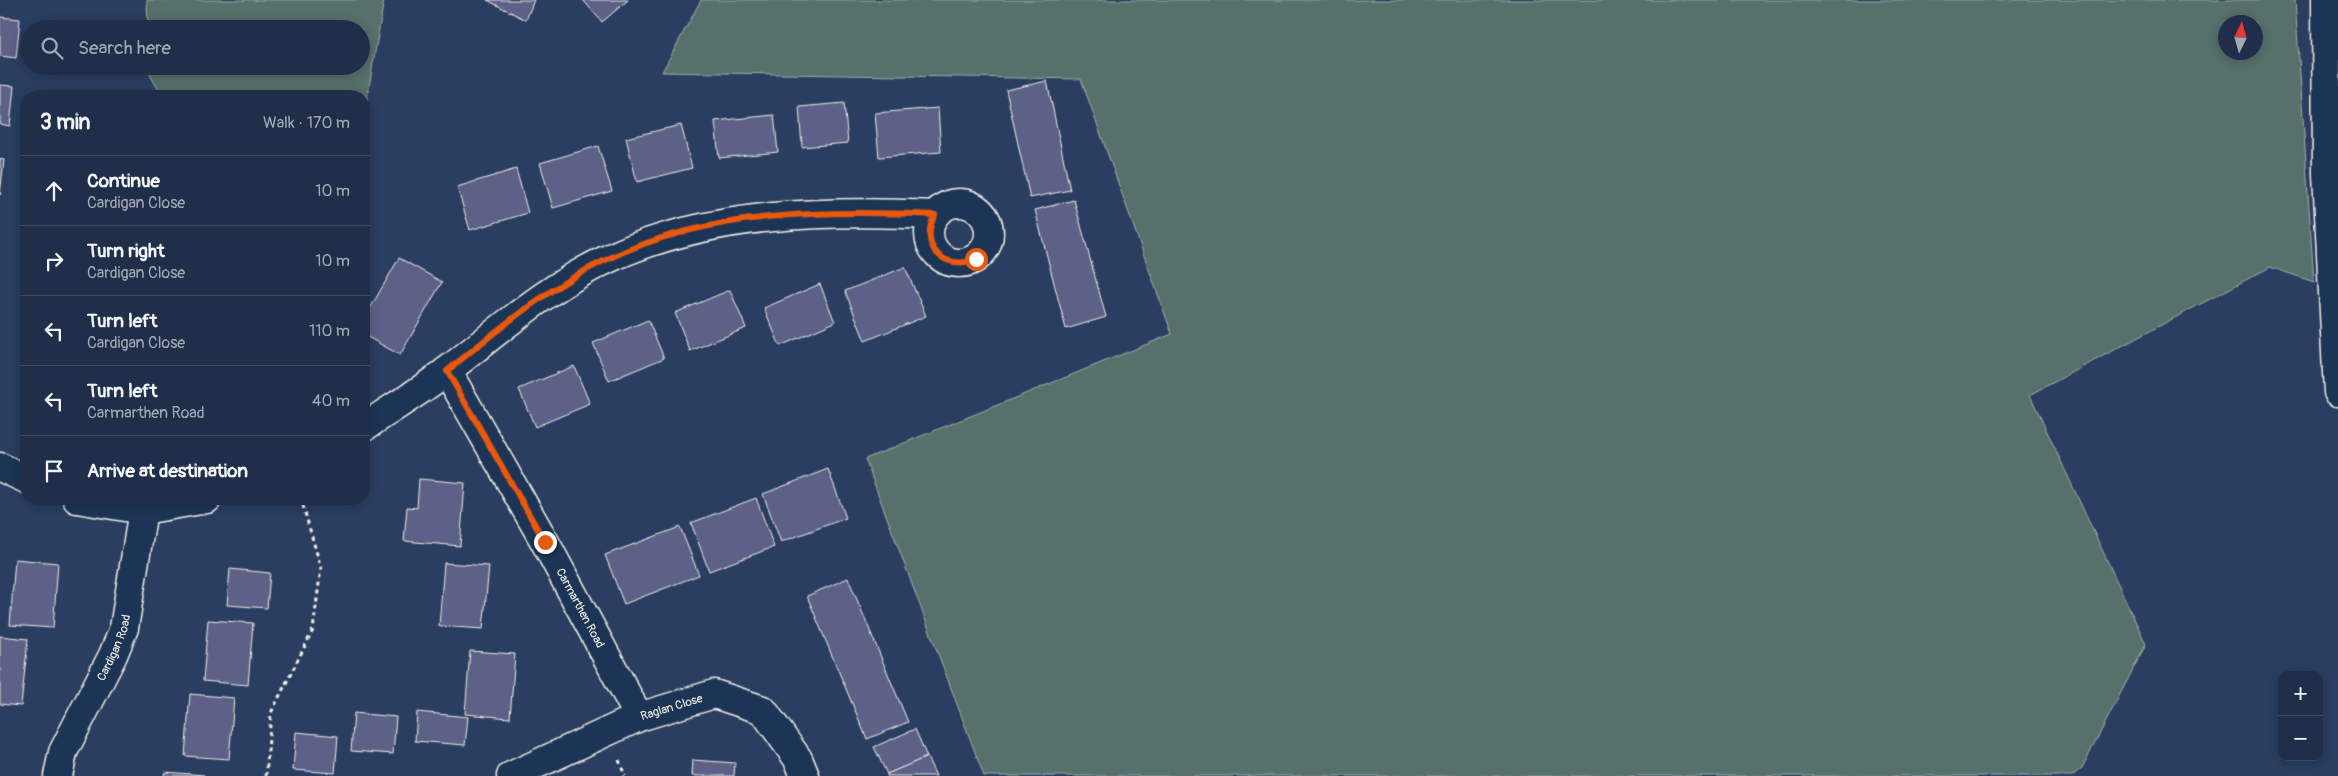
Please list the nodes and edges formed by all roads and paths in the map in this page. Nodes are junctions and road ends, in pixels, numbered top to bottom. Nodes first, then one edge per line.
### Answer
1 (2326, 0) edge
2 (935, 215) dead end
3 (447, 371) junction
4 (2338, 392) edge
5 (370, 423) edge
6 (0, 467) edge
7 (20, 476) edge
8 (112, 505) edge
9 (172, 505) edge
10 (303, 505) edge
11 (142, 510) junction
12 (639, 717) junction
13 (58, 776) edge
14 (266, 776) edge
15 (511, 776) edge
16 (806, 776) edge

1 - 4 street
2 - 3 street
3 - 5 street
3 - 12 street, Carmarthen Road
6 - 7 street
8 - 11 street
9 - 11 street
10 - 14 path
11 - 13 street, Cardigan Road
12 - 15 street, Raglan Close
12 - 16 street, Raglan Close

